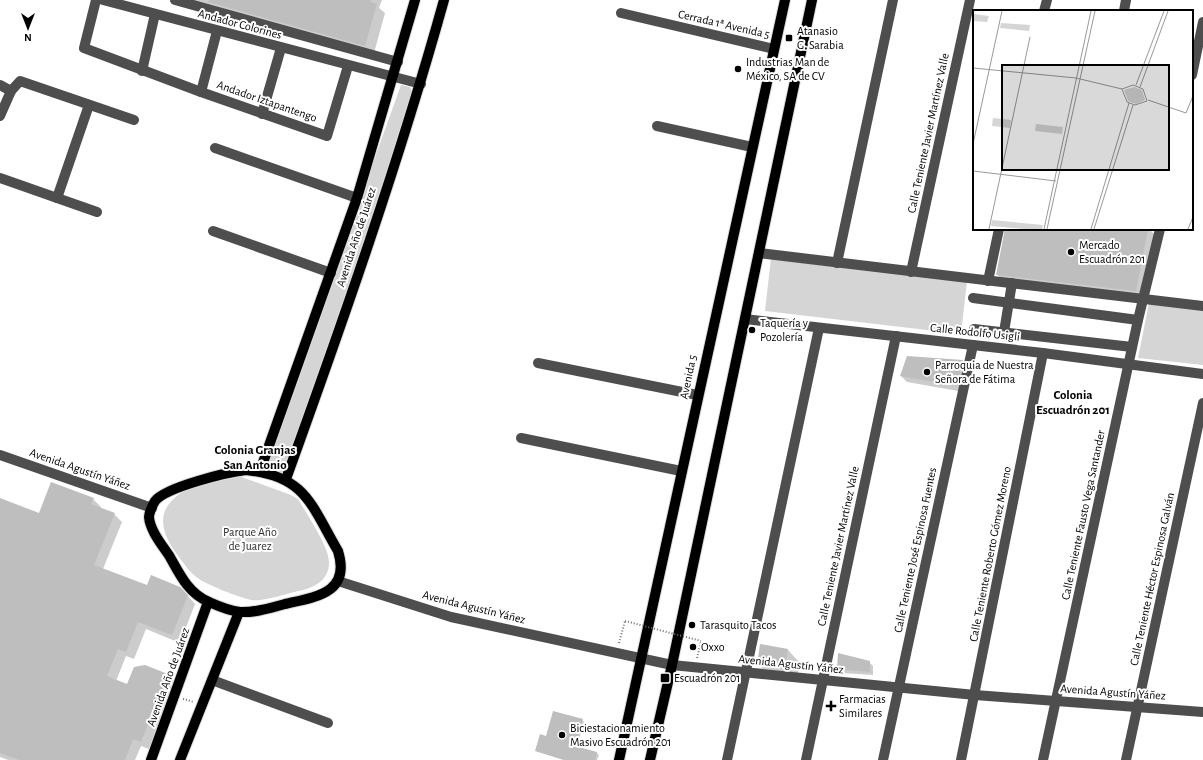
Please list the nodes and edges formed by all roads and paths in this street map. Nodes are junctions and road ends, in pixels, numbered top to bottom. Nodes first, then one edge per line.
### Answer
1 (96, 0) edge
2 (103, 0) edge
3 (175, 0) edge
4 (415, 0) edge
5 (444, 0) edge
6 (784, 0) edge
7 (812, 0) edge
8 (893, 0) edge
9 (970, 0) edge
10 (1046, 0) edge
11 (1126, 0) edge
12 (1044, 10) edge
13 (1124, 10) edge
14 (621, 13) dead end
15 (155, 14) junction
16 (1203, 22) edge
17 (217, 31) junction
18 (281, 48) junction
19 (774, 49) junction
20 (398, 62) junction
21 (348, 66) junction
22 (1193, 70) edge
23 (142, 71) junction
24 (393, 78) junction
25 (421, 84) junction
26 (0, 85) edge
27 (11, 91) junction
28 (201, 92) junction
29 (89, 105) junction
30 (262, 114) junction
31 (0, 116) edge
32 (134, 120) dead end
33 (657, 126) dead end
34 (752, 147) junction
35 (215, 148) dead end
36 (0, 178) edge
37 (57, 198) junction
38 (357, 198) junction
39 (97, 212) dead end
40 (999, 230) edge
41 (1160, 230) edge
42 (213, 231) dead end
43 (759, 253) junction
44 (837, 263) junction
45 (911, 272) junction
46 (331, 273) junction
47 (988, 281) junction
48 (1012, 283) junction
49 (973, 298) dead end
50 (1143, 299) junction
51 (1009, 303) junction
52 (1203, 306) edge
53 (745, 319) junction
54 (1138, 320) junction
55 (819, 328) junction
56 (974, 329) dead end
57 (1004, 332) junction
58 (896, 336) junction
59 (973, 345) junction
60 (1132, 347) junction
61 (1043, 353) junction
62 (538, 363) dead end
63 (1129, 364) junction
64 (1203, 374) edge
65 (697, 395) junction
66 (1203, 403) edge
67 (521, 438) dead end
68 (0, 455) edge
69 (260, 471) junction
70 (680, 471) junction
71 (286, 479) junction
72 (152, 508) junction
73 (338, 581) junction
74 (208, 602) junction
75 (239, 612) junction
76 (618, 648) dead end
77 (697, 659) dead end
78 (640, 660) junction
79 (672, 665) junction
80 (746, 672) junction
81 (212, 680) junction
82 (823, 680) junction
83 (899, 687) junction
84 (975, 695) junction
85 (176, 696) junction
86 (1056, 701) junction
87 (202, 705) junction
88 (1137, 707) junction
89 (1203, 712) edge
90 (328, 723) dead end
91 (151, 760) edge
92 (180, 760) edge
93 (619, 760) edge
94 (650, 760) edge
95 (727, 760) edge
96 (806, 760) edge
97 (883, 760) edge
98 (961, 760) edge
99 (1044, 760) edge
100 (1126, 760) edge

1 - 23 street, Andador Iztapantengo
2 - 15 street, Andador Colorines
3 - 20 street, Andador Colorines
4 - 20 main road, Avenida Año de Juárez
5 - 25 main road, Avenida Año de Juárez
6 - 19 main road, Avenida 5
7 - 43 main road
8 - 44 street
9 - 45 street, Calle Teniente Javier Martínez Valle
10 - 12 street
11 - 13 street
14 - 19 street, Cerrada 1ª Avenida 5
15 - 17 street, Andador Colorines
15 - 23 street
16 - 22 street
17 - 18 street, Andador Colorines
17 - 28 street
18 - 21 street, Andador Colorines
18 - 30 street
19 - 34 main road, Avenida 5
20 - 24 main road, Avenida Año de Juárez
21 - 24 street
21 - 30 street, Andador Iztapantengo
23 - 28 street, Andador Iztapantengo
24 - 25 street
24 - 38 main road, Avenida Año de Juárez
25 - 71 main road, Avenida Año de Juárez
26 - 27 street
27 - 29 street
27 - 31 street
28 - 30 street, Andador Iztapantengo
29 - 32 street
29 - 37 street
33 - 34 street
34 - 65 main road, Avenida 5
35 - 38 street
36 - 37 street
37 - 39 street
38 - 46 main road, Avenida Año de Juárez
40 - 47 street
41 - 50 street, Calle Teniente Fausto Vega Santander
42 - 46 street
43 - 44 street
43 - 53 main road
44 - 45 street
45 - 47 street
46 - 69 main road, Avenida Año de Juárez
47 - 48 street
48 - 50 street
48 - 51 street
49 - 51 street
50 - 52 street
50 - 54 street, Calle Teniente Fausto Vega Santander
51 - 54 street
51 - 57 street
53 - 55 street, Calle Rodolfo Usigli
53 - 79 main road
54 - 60 street, Calle Teniente Fausto Vega Santander
55 - 58 street, Calle Rodolfo Usigli
55 - 80 street
56 - 57 street
57 - 60 street
58 - 59 street, Calle Rodolfo Usigli
58 - 82 street, Calle Teniente Javier Martínez Valle
59 - 61 street, Calle Rodolfo Usigli
59 - 83 street, Calle Teniente José Espinosa Fuentes
60 - 63 street, Calle Teniente Fausto Vega Santander
61 - 63 street, Calle Rodolfo Usigli
61 - 84 street, Calle Teniente Roberto Gómez Moreno
62 - 65 street
63 - 64 street, Calle Rodolfo Usigli
63 - 86 street, Calle Teniente Fausto Vega Santander
65 - 70 main road, Avenida 5
66 - 88 street, Calle Teniente Héctor Espinosa Galván
67 - 70 street
68 - 72 street, Avenida Agustín Yáñez
69 - 71 main road
69 - 72 main road
70 - 78 main road, Avenida 5
71 - 73 main road
72 - 74 main road
73 - 75 main road
73 - 78 street, Avenida Agustín Yáñez
74 - 75 main road
74 - 85 main road, Avenida Año de Juárez
75 - 81 main road
76 - 77 path, bridge
78 - 79 street, Avenida Agustín Yáñez
78 - 93 main road, Avenida 5
79 - 80 street, Avenida Agustín Yáñez
79 - 94 main road
80 - 82 street, Avenida Agustín Yáñez
80 - 95 street
81 - 87 main road
81 - 90 street
82 - 83 street, Avenida Agustín Yáñez
82 - 96 street, Calle Teniente Javier Martínez Valle
83 - 84 street, Avenida Agustín Yáñez
83 - 97 street, Calle Teniente José Espinosa Fuentes
84 - 86 street, Avenida Agustín Yáñez
84 - 98 street, Calle Teniente Roberto Gómez Moreno
85 - 87 path
85 - 91 main road, Avenida Año de Juárez
86 - 88 street, Avenida Agustín Yáñez
86 - 99 street, Calle Teniente Fausto Vega Santander
87 - 92 main road
88 - 89 street, Avenida Agustín Yáñez
88 - 100 street, Calle Teniente Héctor Espinosa Galván

